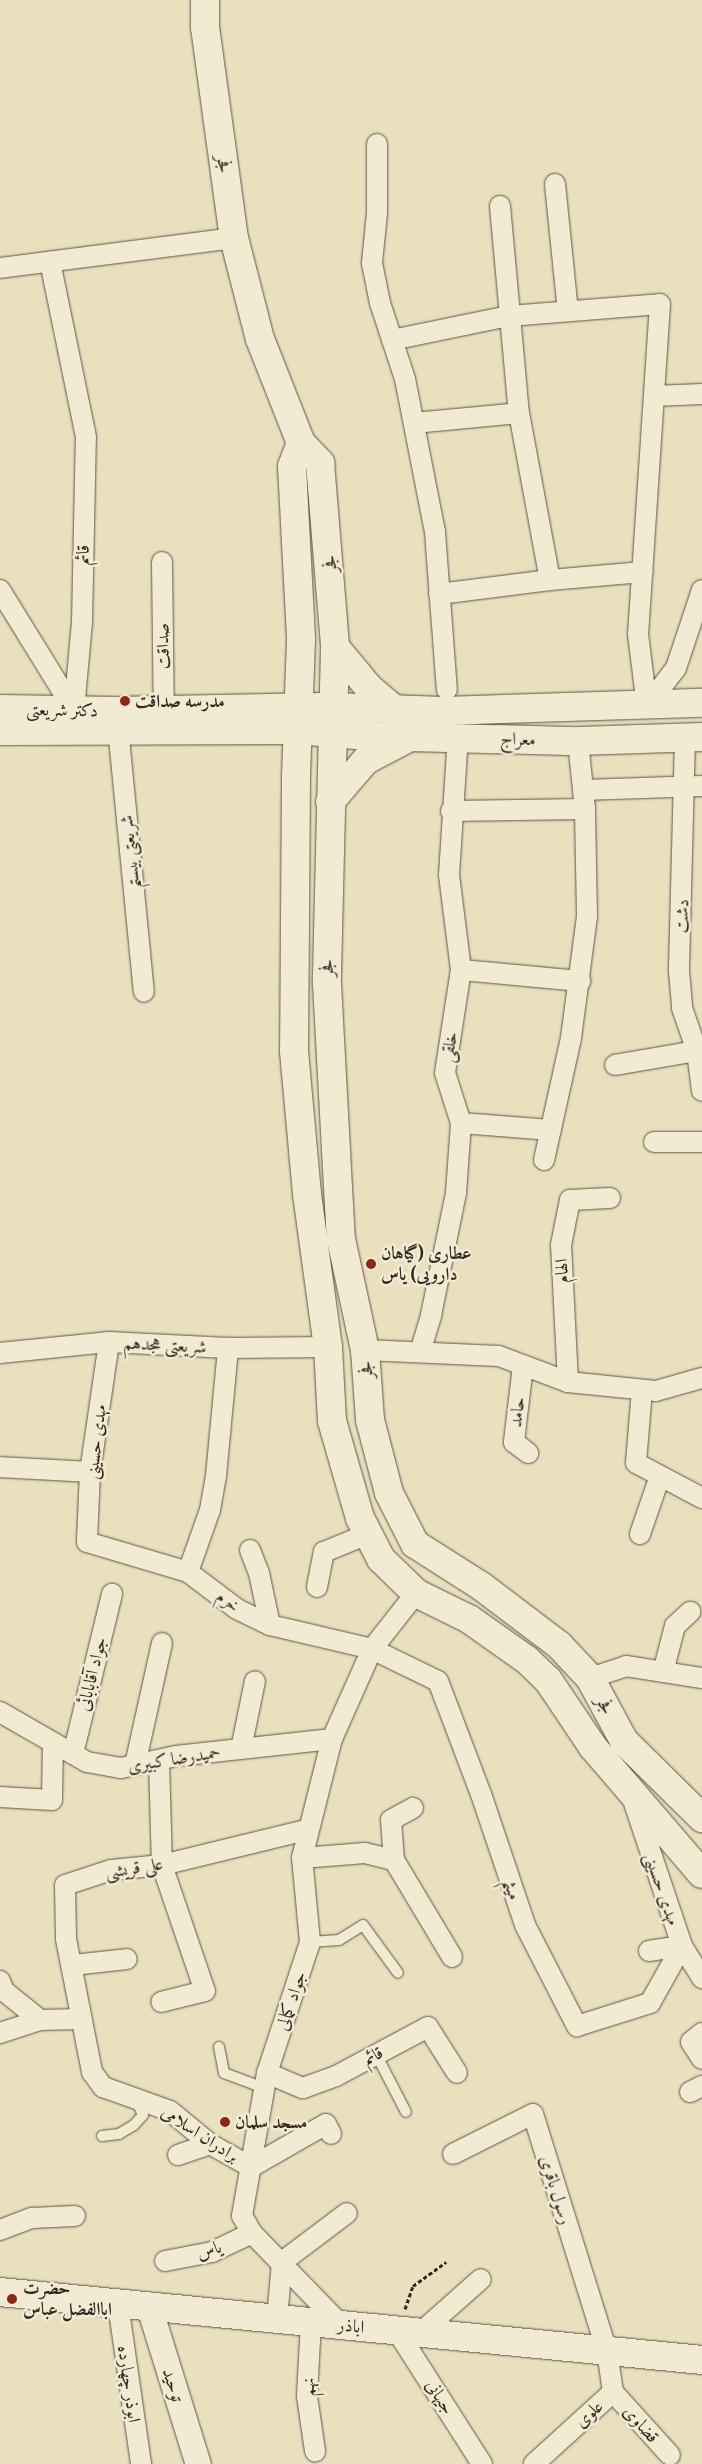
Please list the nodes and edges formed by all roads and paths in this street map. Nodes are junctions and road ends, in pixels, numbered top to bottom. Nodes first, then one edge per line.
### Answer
1 (205, 0) edge
2 (377, 144) dead end
3 (555, 184) dead end
4 (500, 206) dead end
5 (234, 238) junction
6 (50, 262) junction
7 (0, 268) edge
8 (568, 311) junction
9 (509, 316) junction
10 (392, 340) junction
11 (702, 394) edge
12 (654, 396) junction
13 (519, 413) junction
14 (414, 423) junction
15 (301, 443) junction
16 (162, 562) dead end
17 (643, 572) junction
18 (550, 580) junction
19 (0, 590) edge
20 (702, 590) edge
21 (439, 594) junction
22 (335, 647) junction
23 (447, 690) dead end
24 (702, 703) edge
25 (647, 706) junction
26 (393, 708) junction
27 (0, 709) edge
28 (298, 718) junction
29 (74, 720) junction
30 (164, 720) junction
31 (334, 720) junction
32 (117, 721) junction
33 (270, 730) junction
34 (0, 731) edge
35 (458, 736) junction
36 (411, 737) junction
37 (694, 738) edge
38 (578, 741) junction
39 (296, 757) junction
40 (694, 785) edge
41 (584, 799) junction
42 (330, 802) junction
43 (451, 811) junction
44 (461, 970) junction
45 (580, 981) junction
46 (144, 992) dead end
47 (699, 1050) edge
48 (615, 1065) dead end
49 (702, 1091) edge
50 (461, 1123) junction
51 (551, 1130) junction
52 (654, 1142) dead end
53 (702, 1142) edge
54 (544, 1160) dead end
55 (610, 1198) dead end
56 (109, 1342) junction
57 (328, 1347) junction
58 (228, 1348) junction
59 (0, 1349) edge
60 (365, 1350) junction
61 (420, 1352) junction
62 (523, 1366) junction
63 (702, 1378) edge
64 (568, 1382) junction
65 (642, 1390) junction
66 (528, 1453) dead end
67 (0, 1467) edge
68 (90, 1472) junction
69 (660, 1476) junction
70 (702, 1498) edge
71 (368, 1534) junction
72 (640, 1534) dead end
73 (88, 1542) joint
74 (250, 1550) dead end
75 (188, 1572) junction
76 (317, 1587) dead end
77 (416, 1593) junction
78 (112, 1594) dead end
79 (690, 1612) dead end
80 (270, 1626) junction
81 (162, 1643) dead end
82 (372, 1649) junction
83 (663, 1672) junction
84 (590, 1678) junction
85 (702, 1678) edge
86 (254, 1681) dead end
87 (0, 1712) edge
88 (332, 1739) junction
89 (53, 1744) junction
90 (241, 1749) junction
91 (73, 1754) junction
92 (159, 1760) junction
93 (135, 1765) junction
94 (632, 1796) junction
95 (0, 1797) edge
96 (413, 1808) dead end
97 (702, 1818) edge
98 (306, 1830) junction
99 (302, 1858) junction
100 (394, 1860) junction
101 (162, 1864) junction
102 (702, 1874) edge
103 (310, 1942) junction
104 (682, 1946) junction
105 (649, 1951) dead end
106 (452, 1957) dead end
107 (127, 1959) dead end
108 (72, 1965) junction
109 (398, 1973) dead end
110 (702, 1978) edge
111 (0, 1981) edge
112 (161, 2002) dead end
113 (80, 2019) junction
114 (40, 2020) junction
115 (0, 2033) edge
116 (702, 2033) edge
117 (219, 2048) dead end
118 (376, 2054) junction
119 (702, 2059) edge
120 (458, 2073) dead end
121 (266, 2080) junction
122 (136, 2099) junction
123 (406, 2112) dead end
124 (328, 2129) dead end
125 (102, 2136) dead end
126 (210, 2144) junction
127 (453, 2154) dead end
128 (178, 2155) dead end
129 (251, 2167) junction
130 (347, 2213) dead end
131 (75, 2216) dead end
132 (0, 2230) edge
133 (252, 2233) junction
134 (164, 2261) dead end
135 (282, 2262) junction
136 (446, 2262) dead end
137 (481, 2279) dead end
138 (0, 2292) edge
139 (118, 2304) junction
140 (148, 2307) junction
141 (277, 2319) junction
142 (311, 2322) junction
143 (341, 2325) junction
144 (408, 2332) junction
145 (607, 2351) junction
146 (702, 2360) edge
147 (613, 2392) junction
148 (316, 2451) dead end
149 (670, 2456) dead end
150 (141, 2464) edge
151 (198, 2464) edge
152 (482, 2464) edge
153 (534, 2464) edge

1 - 5 main road, فجر
2 - 10 street
3 - 8 street
4 - 9 street
5 - 6 street
5 - 15 main road, فجر
6 - 7 street
6 - 29 street, قائم
8 - 9 street
8 - 12 street
9 - 10 street
9 - 13 street
10 - 14 street
11 - 12 street
12 - 17 street
13 - 14 street
13 - 18 street
14 - 21 street
15 - 22 main road, فجر
15 - 28 main road
16 - 30 street, صداقت
17 - 18 street
17 - 25 street
18 - 21 street
19 - 29 street
20 - 25 street
21 - 23 street
22 - 26 main road
22 - 31 main road, فجر
24 - 25 main road, معراج
25 - 26 main road, معراج
26 - 31 main road, معراج
27 - 29 main road, دکتر شریعتی
28 - 30 main road, دکتر شریعتی
28 - 31 main road, دکتر شریعتی
28 - 33 main road, دکتر شریعتی
28 - 39 main road
29 - 32 main road, دکتر شریعتی
29 - 34 main road, دکتر شریعتی
30 - 32 main road, دکتر شریعتی
30 - 33 main road, دکتر شریعتی
31 - 36 main road, معراج
31 - 42 main road, فجر
32 - 46 street, شریعتی بیستم
33 - 39 main road
35 - 36 main road, معراج
35 - 38 main road, معراج
35 - 43 street, خلقی
36 - 42 main road
37 - 38 main road, معراج
37 - 40 street, دشت
38 - 41 street
39 - 57 main road
40 - 41 street
40 - 47 street, دشت
41 - 43 street
41 - 45 street
42 - 60 main road, فجر
43 - 44 street, خلقی
44 - 45 street
44 - 50 street, خلقی
45 - 51 street
47 - 48 street
47 - 49 street, دشت
50 - 51 street
50 - 61 street, خلقی
51 - 54 street
52 - 53 street
55 - 64 street, الهام
56 - 58 street, شریعتی هجدهم
56 - 59 street, شریعتی هجدهم
56 - 68 street, مهدی حسینی
57 - 58 street, شریعتی هجدهم
57 - 60 main road
57 - 71 main road
58 - 75 street
60 - 61 street
60 - 84 main road, فجر
61 - 62 street
62 - 64 street
62 - 66 street, حامد
63 - 65 street
64 - 65 street
65 - 69 street
67 - 68 street
68 - 73 street, مهدی حسینی
69 - 70 street
69 - 72 street
71 - 76 street
71 - 77 main road
73 - 75 street, خرم
74 - 80 street
75 - 80 street, خرم
77 - 82 street, جواد کمالی
77 - 94 main road
78 - 91 street, جواد آقابابائی
79 - 83 street
80 - 82 street, خرم
81 - 93 street
82 - 88 street, جواد کمالی
82 - 104 street, میثم
83 - 84 street
83 - 85 street
84 - 97 main road, فجر
86 - 90 street
87 - 89 street, حمیدرضا کبیری
88 - 90 street, حمیدرضا کبیری
88 - 98 street, جواد کمالی
89 - 91 street, حمیدرضا کبیری
89 - 95 street
90 - 92 street, حمیدرضا کبیری
91 - 93 street, حمیدرضا کبیری
92 - 93 street, حمیدرضا کبیری
92 - 101 street
94 - 102 main road
94 - 104 street, مهدی حسینی
96 - 100 street
98 - 99 street, جواد کمالی
98 - 101 street, علی قریشی
99 - 100 street
99 - 103 street, جواد کمالی
100 - 106 street
101 - 108 street, علی قریشی
101 - 112 street
103 - 109 lane
103 - 121 street, جواد کمالی
104 - 105 street
104 - 110 street, مهدی حسینی
107 - 108 street
108 - 113 street, علی قریشی
111 - 114 street
113 - 114 street
113 - 122 street, برادران اسلامی
114 - 115 street
116 - 119 street
117 - 121 lane
118 - 120 street, قائم
118 - 121 street, قائم
118 - 123 lane
121 - 129 street, جواد کمالی
122 - 125 lane
122 - 126 street, برادران اسلامی
124 - 129 street
126 - 128 street
126 - 129 street, برادران اسلامی
127 - 145 street, رسول باقری
129 - 133 street, جواد کمالی
130 - 135 street
131 - 132 street
133 - 134 street, یاس
133 - 135 street, جواد کمالی
135 - 141 street
135 - 143 street, جواد کمالی
136 - 144 path
137 - 144 street
138 - 139 main road, اباذر
139 - 140 main road, اباذر
139 - 150 street, ابوذر چهارده
140 - 141 main road, اباذر
140 - 151 street, توحید
141 - 142 main road, اباذر
142 - 143 main road, اباذر
142 - 148 street, نهم
143 - 144 main road, اباذر
144 - 145 main road, اباذر
144 - 152 street, جیهانی
145 - 146 main road, اباذر
145 - 147 street, علوی
147 - 149 street, قضاوی
147 - 153 street, علوی

